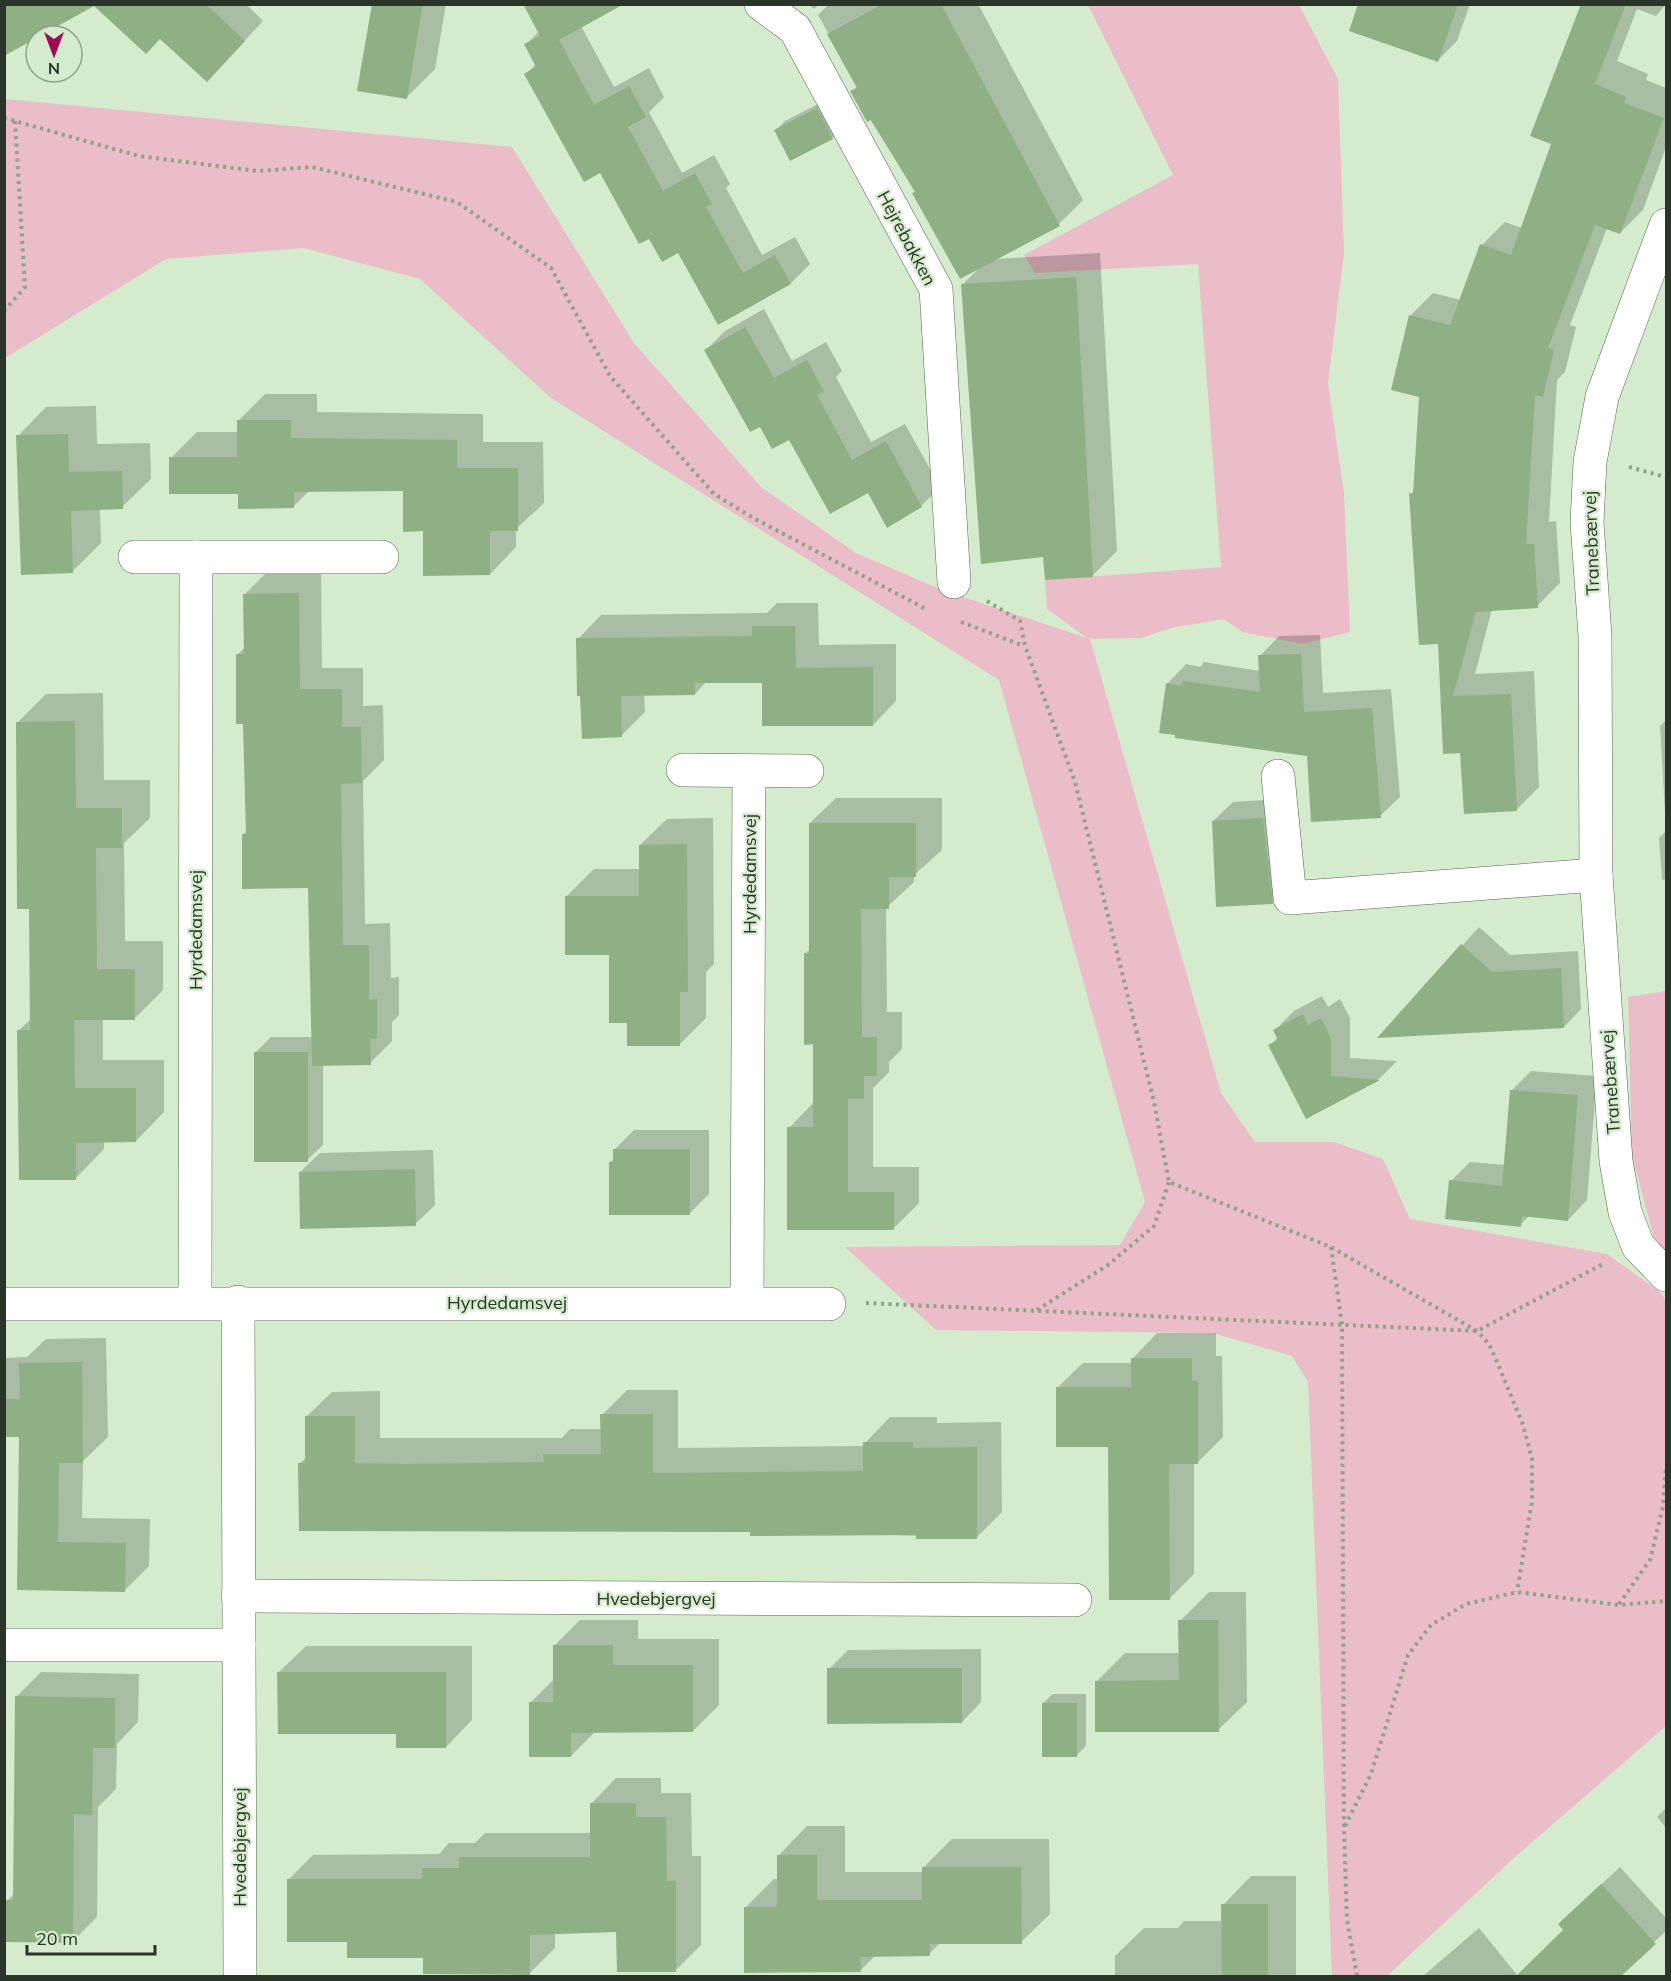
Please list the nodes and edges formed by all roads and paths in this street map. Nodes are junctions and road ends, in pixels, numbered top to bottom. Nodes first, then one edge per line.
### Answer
1 (761, 4) edge
2 (4, 118) edge
3 (15, 121) junction
4 (1666, 225) edge
5 (4, 311) edge
6 (135, 557) dead end
7 (196, 557) junction
8 (382, 557) dead end
9 (954, 582) joint
10 (938, 613) dead end
11 (959, 621) dead end
12 (1025, 646) junction
13 (683, 770) dead end
14 (749, 771) junction
15 (807, 771) dead end
16 (1278, 776) dead end
17 (1596, 875) junction
18 (1169, 1182) junction
19 (1638, 1246) junction
20 (1331, 1247) junction
21 (1666, 1275) edge
22 (195, 1302) junction
23 (238, 1302) junction
24 (747, 1302) junction
25 (4, 1304) edge
26 (829, 1304) joint
27 (1037, 1311) junction
28 (1342, 1325) junction
29 (1477, 1331) junction
30 (1666, 1466) edge
31 (1517, 1592) junction
32 (238, 1596) junction
33 (1075, 1600) dead end
34 (1666, 1601) edge
35 (1619, 1605) junction
36 (4, 1645) edge
37 (239, 1646) junction
38 (1344, 1829) junction
39 (240, 1977) edge
40 (1357, 1977) edge

1 - 9 street, Hejrebakken
2 - 3 path
3 - 5 path
3 - 10 path
4 - 17 street, Tranebærvej
6 - 7 street
7 - 8 street
7 - 22 street, Hyrdedamsvej
9 - 12 path
11 - 12 path
12 - 18 path
13 - 14 street
14 - 15 street
14 - 24 street, Hyrdedamsvej
16 - 17 street
17 - 19 street, Tranebærvej
18 - 20 path
18 - 27 path
19 - 21 street, Tranebærvej
19 - 29 path
20 - 28 path
20 - 29 path
22 - 23 street, Hyrdedamsvej
22 - 25 street, Hyrdedamsvej
23 - 24 street, Hyrdedamsvej
23 - 32 street, Hvedebjergvej
24 - 26 street, Hyrdedamsvej
26 - 27 path
27 - 28 path
28 - 29 path
28 - 38 path
29 - 31 path
30 - 35 path
31 - 35 path
31 - 38 path
32 - 33 street, Hvedebjergvej
32 - 37 street, Hvedebjergvej
34 - 35 path
36 - 37 street
37 - 39 street, Hvedebjergvej
38 - 40 path

